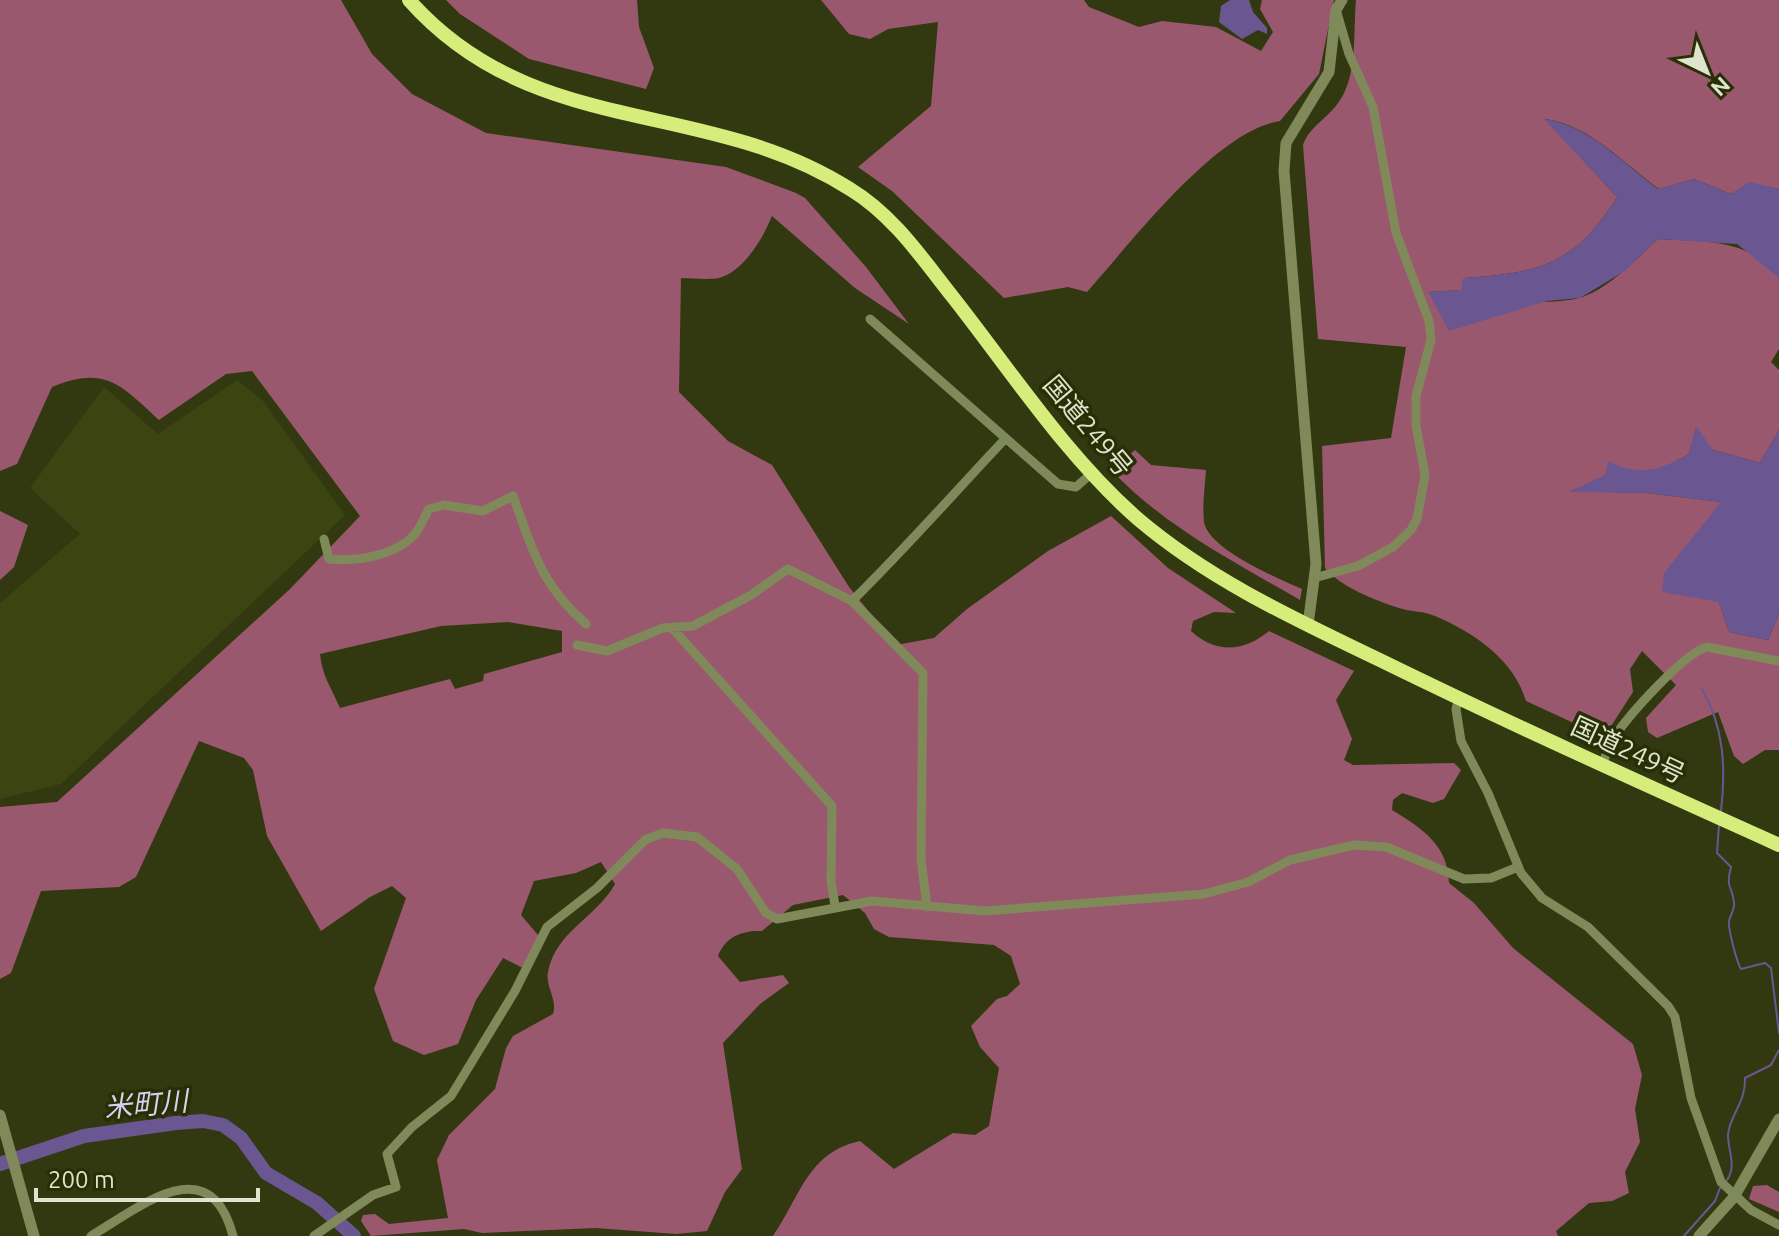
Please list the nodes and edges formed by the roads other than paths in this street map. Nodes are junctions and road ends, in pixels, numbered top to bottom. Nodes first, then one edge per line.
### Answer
1 (409, 0) edge
2 (1339, 5) edge
3 (870, 319) dead end
4 (1005, 439) junction
5 (1093, 472) junction
6 (324, 539) dead end
7 (1314, 578) junction
8 (852, 601) junction
9 (586, 624) dead end
10 (1308, 625) junction
11 (672, 628) junction
12 (577, 645) dead end
13 (1779, 661) edge
14 (1459, 698) junction
15 (1602, 765) junction
16 (1779, 845) edge
17 (1518, 867) junction
18 (835, 906) junction
19 (927, 907) junction
20 (0, 1115) edge
21 (1779, 1119) edge
22 (1727, 1189) junction
23 (1779, 1225) edge
24 (318, 1233) edge
25 (34, 1236) edge
26 (91, 1236) edge
27 (233, 1236) edge
28 (1699, 1236) edge

1 - 5 highway, 国道249号
2 - 7 street
2 - 7 street
3 - 4 street
4 - 5 street
4 - 8 street
5 - 10 highway, 国道249号
6 - 9 street
7 - 10 street
8 - 11 street
8 - 19 street
10 - 14 highway, 国道249号
11 - 12 street
11 - 18 street
13 - 15 street
14 - 15 highway, 国道249号
14 - 17 street
15 - 16 highway, 国道249号
17 - 19 street
17 - 22 street
18 - 19 street
18 - 24 street
20 - 25 street
21 - 22 street
22 - 23 street
22 - 28 street
26 - 27 street

